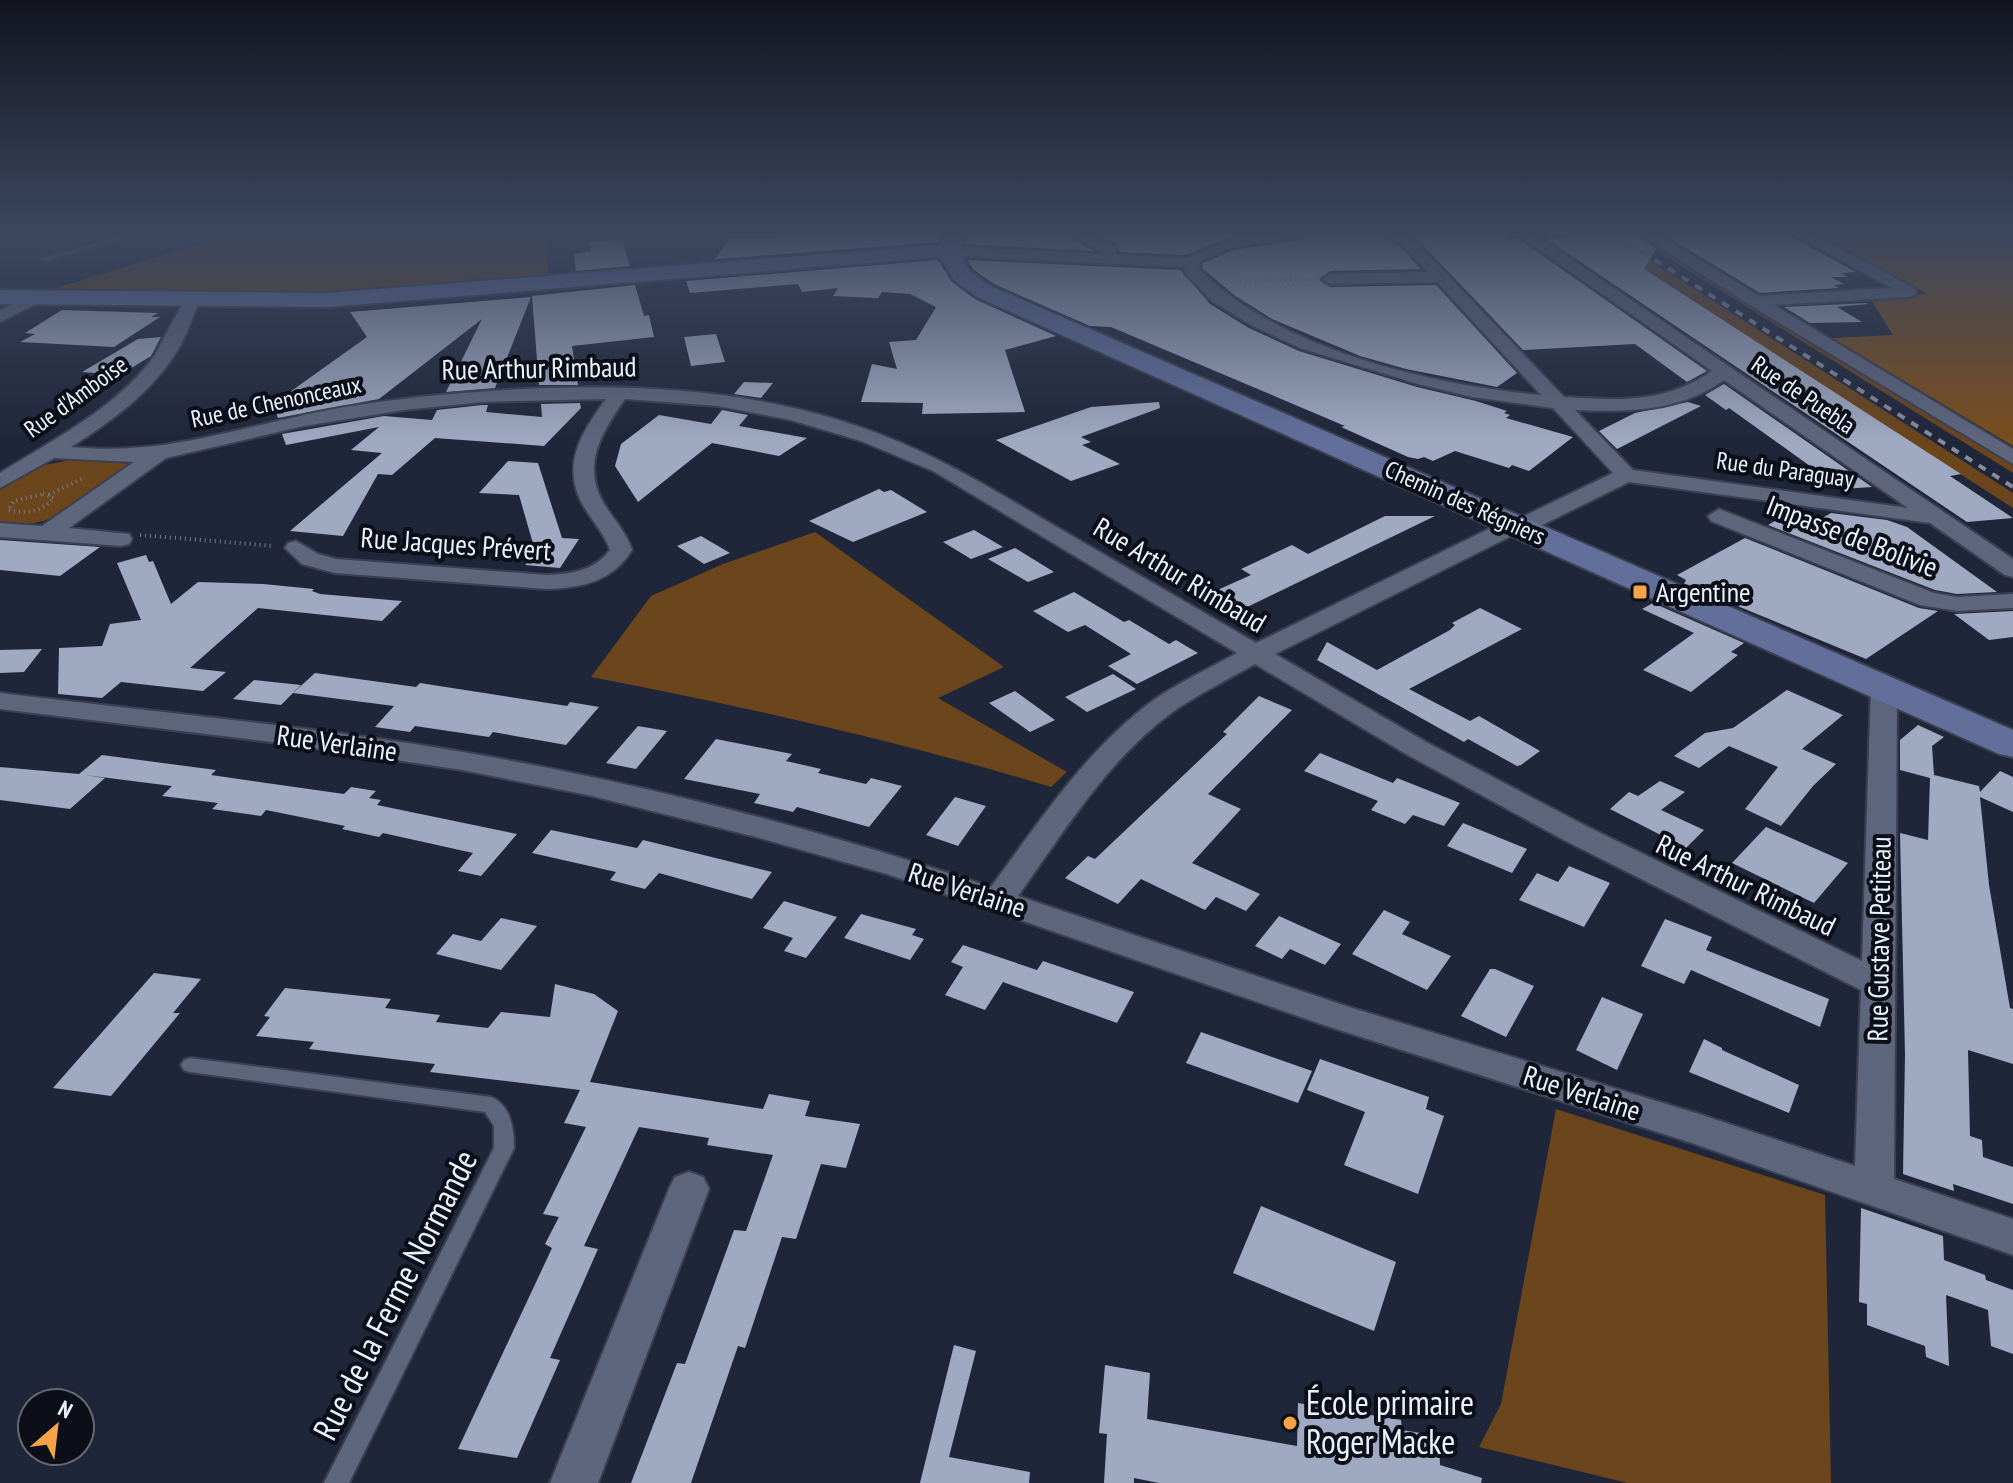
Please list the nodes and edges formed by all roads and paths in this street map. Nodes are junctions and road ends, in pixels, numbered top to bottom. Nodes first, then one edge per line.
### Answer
1 (26, 303) edge
2 (190, 303) edge
3 (1010, 303) edge
4 (1231, 303) edge
5 (1463, 303) edge
6 (1624, 303) edge
7 (1758, 303) edge
8 (0, 317) edge
9 (1723, 372) junction
10 (619, 394) junction
11 (1560, 403) junction
12 (401, 404) joint
13 (48, 451) junction
14 (162, 453) junction
15 (2013, 458) edge
16 (1626, 475) junction
17 (0, 482) edge
18 (20, 498) joint
19 (1719, 516) dead end
20 (1937, 519) junction
21 (1517, 526) junction
22 (0, 530) edge
23 (46, 534) junction
24 (121, 539) joint
25 (296, 548) joint
26 (2013, 570) edge
27 (2013, 601) edge
28 (1254, 654) junction
29 (1884, 688) junction
30 (0, 701) edge
31 (2013, 745) edge
32 (998, 900) junction
33 (1879, 984) junction
34 (190, 1065) dead end
35 (689, 1189) dead end
36 (1874, 1189) junction
37 (2013, 1237) edge
38 (336, 1483) edge
39 (574, 1483) edge

1 - 8 street
2 - 13 street, Rue d'Amboise
3 - 21 main road, Chemin des Régniers
4 - 11 street
5 - 11 street
6 - 9 street, Rue de Puebla
7 - 15 street
9 - 11 street
9 - 20 street, Rue de Puebla
10 - 12 street, Rue Arthur Rimbaud
10 - 25 street, Rue Jacques Prévert
10 - 28 street, Rue Arthur Rimbaud
11 - 16 street
12 - 14 street, Rue de Chenonceaux
13 - 14 street, Rue de Chenonceaux
13 - 17 street, Rue d'Amboise
14 - 23 street, Rue de Chenonceaux
16 - 20 street, Rue du Paraguay
16 - 21 street
18 - 18 path
19 - 27 street, Impasse de Bolivie
20 - 26 street, Rue de Puebla
21 - 28 street
21 - 29 main road, Chemin des Régniers
22 - 23 street
23 - 24 street
24 - 25 path
28 - 32 street
28 - 33 street, Rue Arthur Rimbaud
29 - 31 main road, Chemin des Régniers
29 - 33 street, Rue Gustave Petiteau
30 - 32 street, Rue Verlaine
32 - 36 street, Rue Verlaine
33 - 36 street, Rue Gustave Petiteau
34 - 38 lane, Rue de la Ferme Normande
35 - 39 street
36 - 37 street, Rue Verlaine

